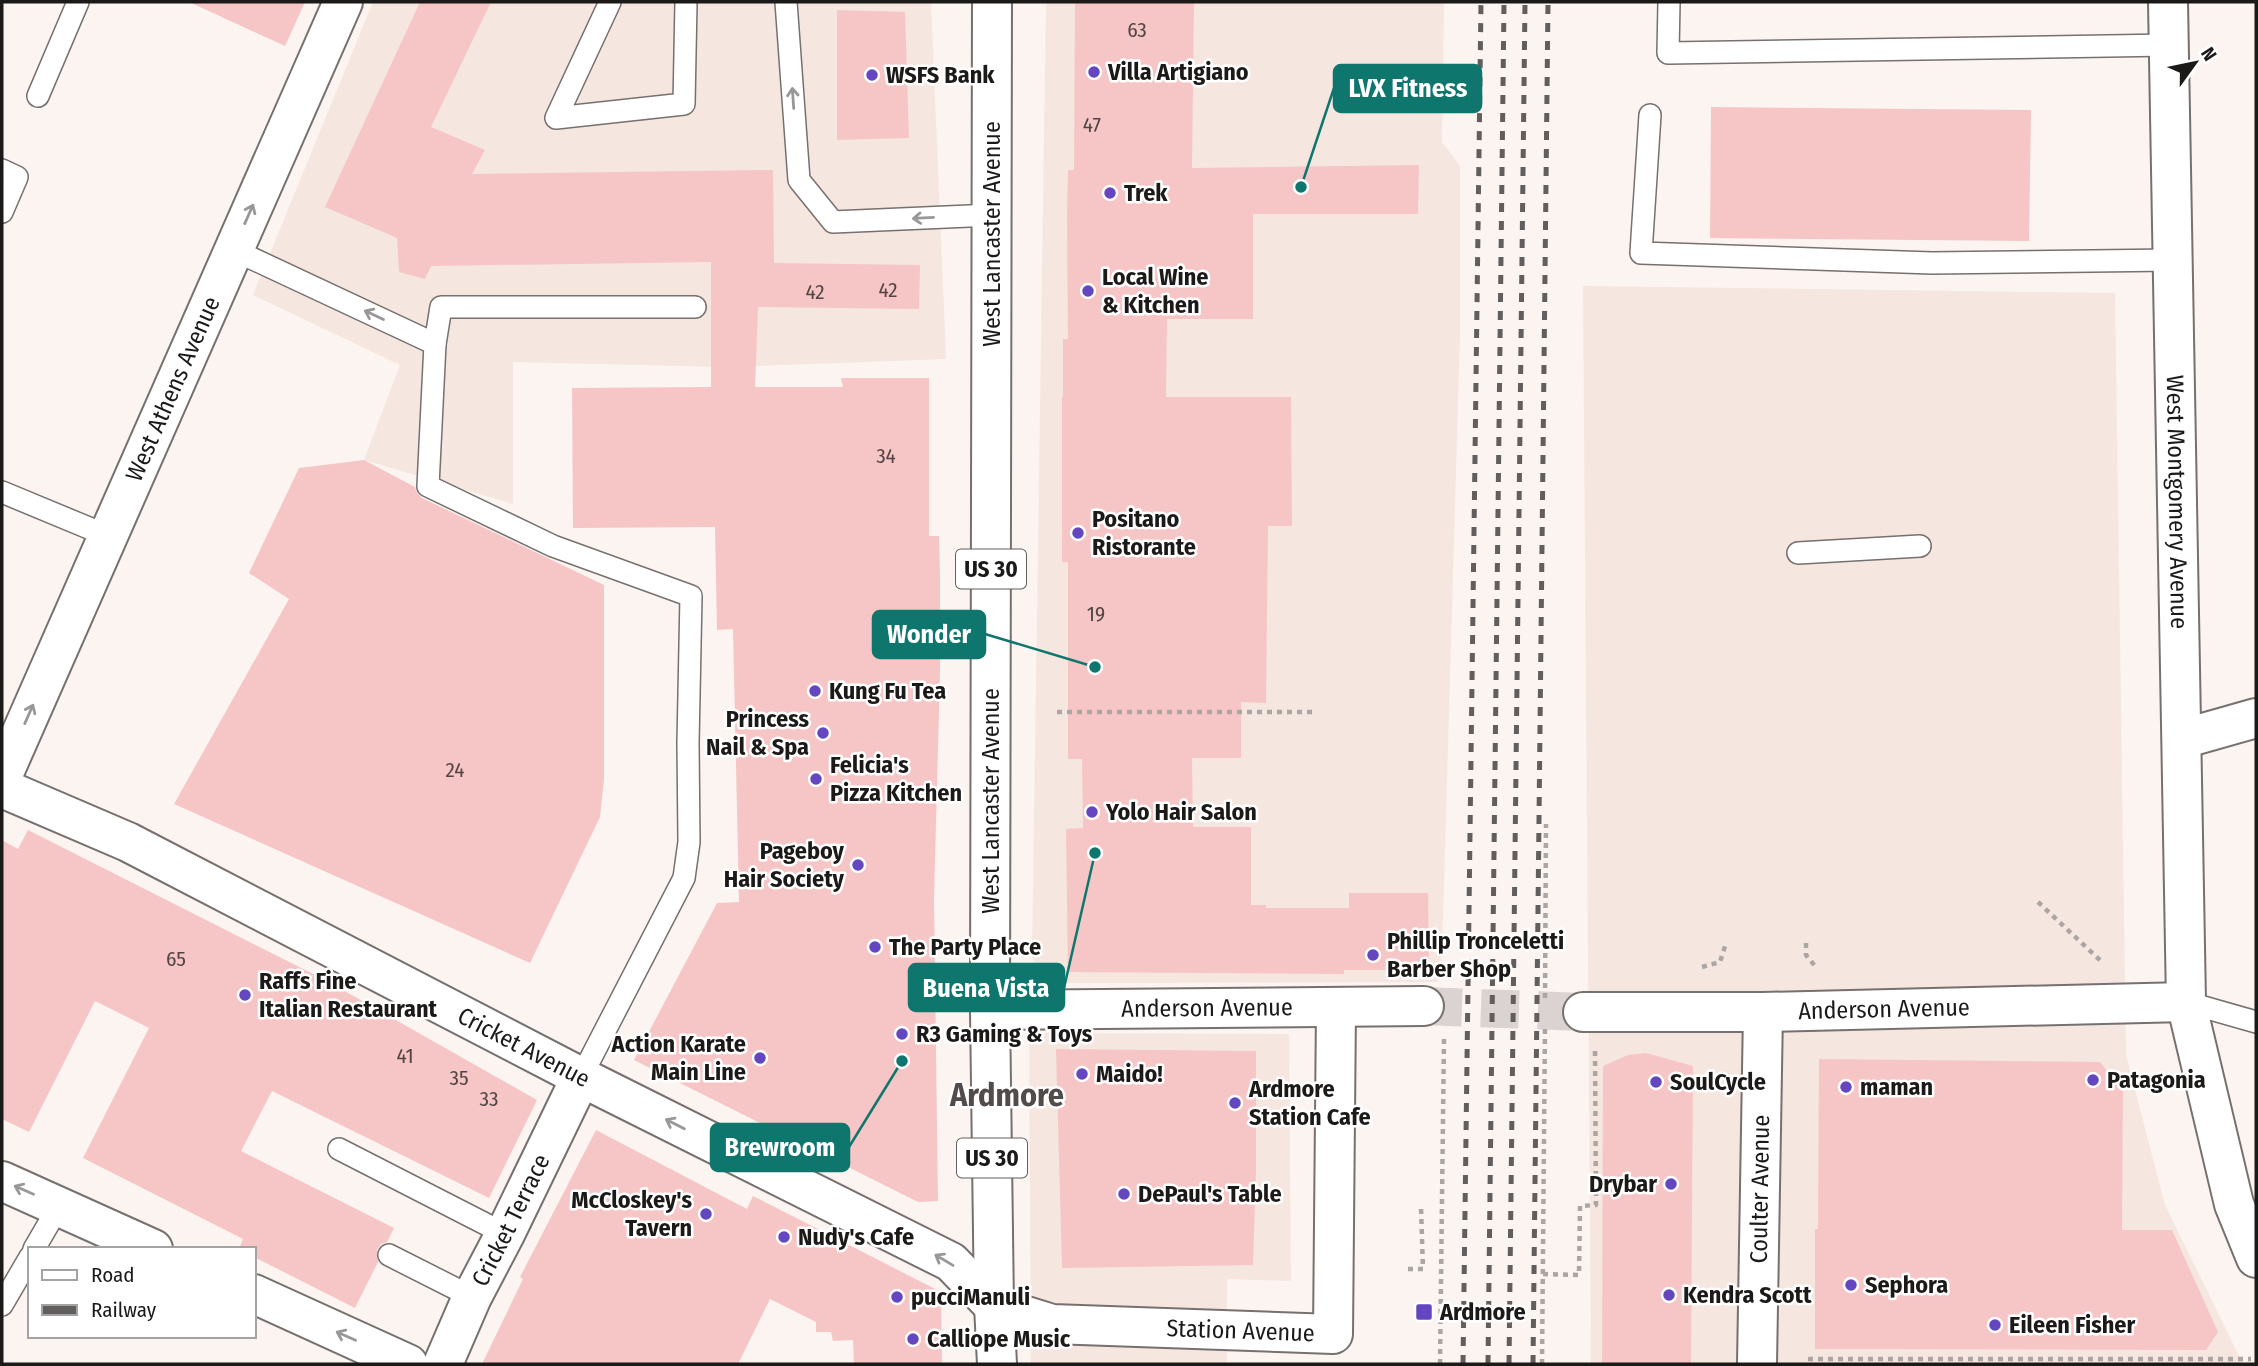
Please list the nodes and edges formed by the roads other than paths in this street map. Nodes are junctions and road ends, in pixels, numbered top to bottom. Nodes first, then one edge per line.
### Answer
1 (78, 2) edge
2 (343, 2) edge
3 (610, 2) edge
4 (685, 2) edge
5 (786, 2) edge
6 (992, 2) edge
7 (1669, 2) edge
8 (2168, 2) edge
9 (2169, 45) junction
10 (38, 96) dead end
11 (1650, 115) dead end
12 (2, 170) edge
13 (2, 212) edge
14 (992, 215) junction
15 (234, 250) junction
16 (2172, 260) junction
17 (695, 307) dead end
18 (435, 344) junction
19 (2, 492) edge
20 (108, 536) junction
21 (1920, 546) dead end
22 (1798, 553) dead end
23 (2256, 718) edge
24 (2182, 739) junction
25 (2, 776) edge
26 (2, 788) edge
27 (2186, 1002) junction
28 (1336, 1007) junction
29 (990, 1010) junction
30 (1589, 1012) tunnel mouth
31 (1763, 1012) junction
32 (1434, 1015) tunnel mouth
33 (2256, 1022) edge
34 (581, 1077) junction
35 (339, 1149) dead end
36 (2, 1181) edge
37 (59, 1206) junction
38 (505, 1234) junction
39 (35, 1247) edge
40 (149, 1247) edge
41 (389, 1255) dead end
42 (2256, 1258) edge
43 (28, 1260) edge
44 (256, 1295) edge
45 (472, 1297) junction
46 (2, 1305) edge
47 (994, 1306) junction
48 (449, 1362) edge
49 (408, 1364) edge
50 (997, 1364) edge
51 (1757, 1364) edge

1 - 10 lane
15 -> 2 main road, West Athens Avenue
3 - 4 lane
14 -> 5 lane
6 - 14 main road, West Lancaster Avenue / US 30
7 - 9 lane
8 - 9 main road, West Montgomery Avenue
9 - 16 main road, West Montgomery Avenue
11 - 16 lane
12 - 13 lane
14 - 29 main road, West Lancaster Avenue / US 30
18 -> 15 lane
15 - 20 main road, West Athens Avenue
16 - 24 main road, West Montgomery Avenue
17 - 18 lane
18 - 34 lane
19 - 20 lane
25 -> 20 main road, West Athens Avenue
21 - 22 lane
23 - 24 main road
24 - 27 main road, West Montgomery Avenue
26 - 34 main road, Cricket Avenue
27 - 31 main road, Anderson Avenue
27 - 33 lane
27 - 42 main road, West Montgomery Avenue
28 - 29 main road, Anderson Avenue
28 - 32 main road, Anderson Avenue
28 - 47 main road, Station Avenue
29 - 47 main road, West Lancaster Avenue / US 30
30 - 31 main road, Anderson Avenue
31 - 51 main road, Coulter Avenue
34 - 38 main road, Cricket Terrace
47 -> 34 main road, Cricket Avenue
35 - 38 lane
37 -> 36 main road
37 - 39 lane
37 - 40 main road
38 - 45 main road, Cricket Terrace
41 - 45 lane
43 - 46 lane
49 -> 44 main road
45 - 48 main road, Cricket Terrace
47 - 50 main road, US 30

